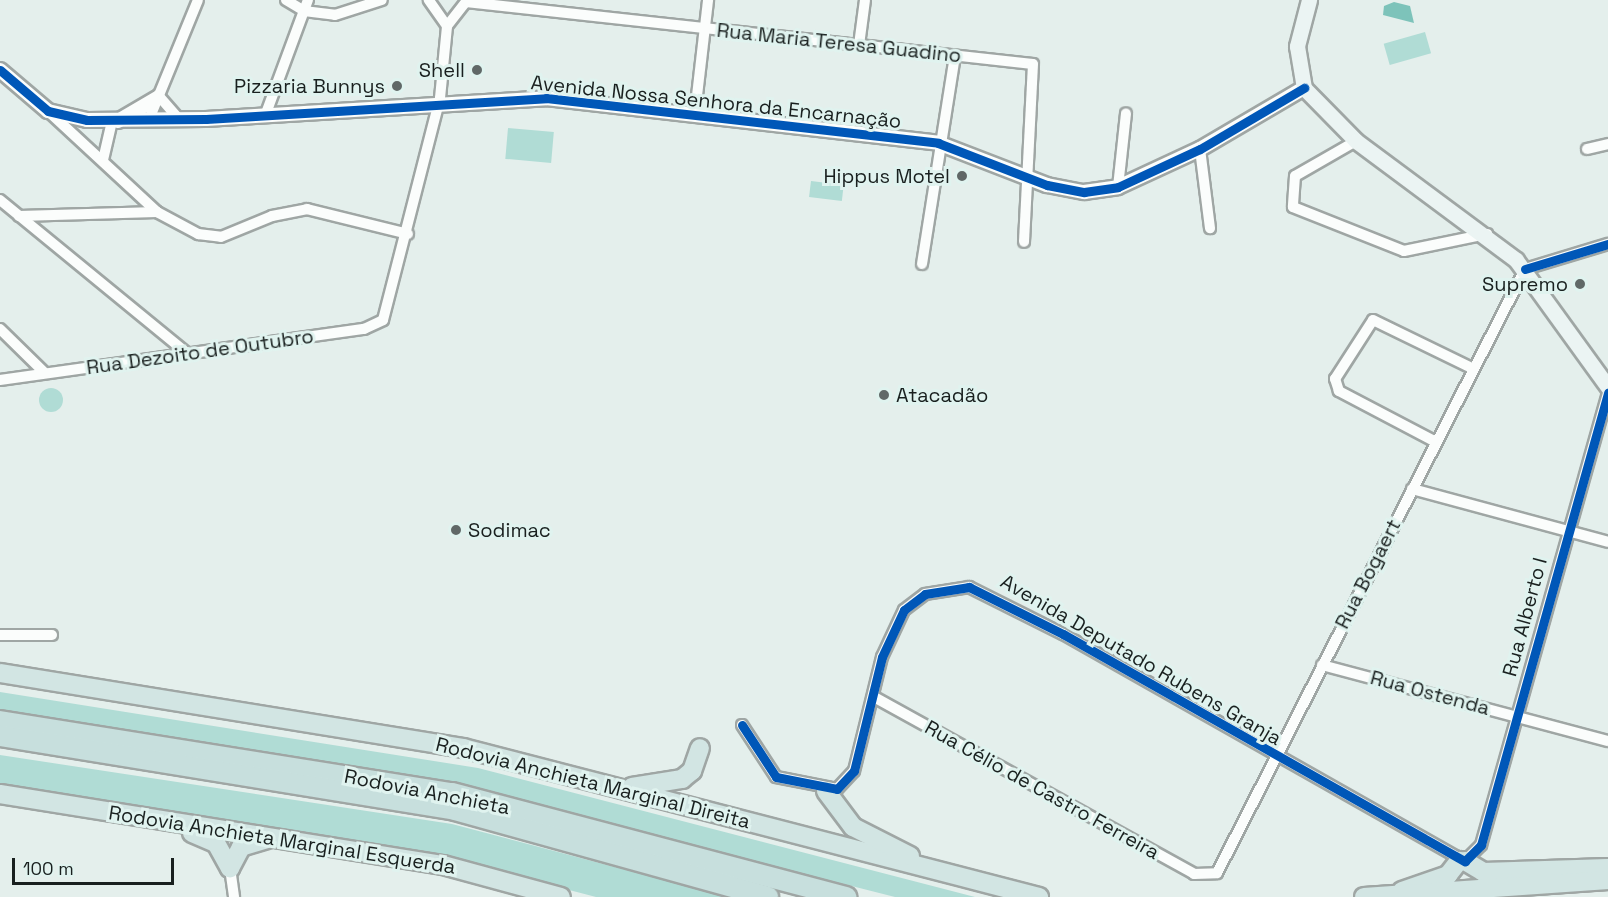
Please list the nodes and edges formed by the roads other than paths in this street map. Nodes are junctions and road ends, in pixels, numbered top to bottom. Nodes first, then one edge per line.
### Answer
1 (198, 0) edge
2 (286, 0) edge
3 (382, 0) edge
4 (429, 0) edge
5 (708, 0) edge
6 (865, 0) edge
7 (1309, 0) edge
8 (467, 1) edge
9 (306, 5) edge
10 (447, 26) junction
11 (704, 29) junction
12 (859, 45) junction
13 (955, 56) junction
14 (0, 70) edge
15 (1304, 88) junction
16 (158, 97) junction
17 (439, 106) junction
18 (48, 111) junction
19 (694, 113) junction
20 (1126, 113) dead end
21 (265, 116) junction
22 (150, 117) junction
23 (178, 118) junction
24 (115, 121) junction
25 (1356, 141) junction
26 (942, 144) junction
27 (1608, 144) edge
28 (1200, 149) junction
29 (1587, 149) dead end
30 (103, 160) junction
31 (1030, 178) junction
32 (1118, 186) junction
33 (0, 200) edge
34 (157, 212) junction
35 (19, 216) junction
36 (1210, 228) dead end
37 (408, 234) junction
38 (1487, 234) junction
39 (1024, 242) dead end
40 (1608, 244) edge
41 (922, 264) dead end
42 (1525, 269) junction
43 (0, 329) edge
44 (187, 353) junction
45 (1474, 369) junction
46 (45, 373) junction
47 (0, 380) edge
48 (1608, 387) edge
49 (1608, 392) edge
50 (1436, 442) junction
51 (1412, 489) junction
52 (1567, 531) junction
53 (1608, 542) edge
54 (0, 635) edge
55 (52, 635) dead end
56 (1322, 665) junction
57 (0, 673) edge
58 (874, 697) junction
59 (1517, 716) junction
60 (0, 721) edge
61 (742, 725) dead end
62 (0, 736) edge
63 (1608, 741) edge
64 (700, 748) dead end
65 (1276, 758) junction
66 (625, 788) junction
67 (826, 791) junction
68 (0, 794) edge
69 (141, 818) junction
70 (273, 837) junction
71 (1467, 857) junction
72 (230, 868) junction
73 (1608, 868) edge
74 (1211, 876) joint
75 (1608, 880) edge
76 (969, 882) junction
77 (1396, 895) junction
78 (234, 897) edge
79 (561, 897) edge
80 (768, 897) edge
81 (847, 897) edge
82 (1039, 897) edge
83 (1364, 897) edge

1 - 16 street
2 - 9 street
3 - 9 street
4 - 10 street
5 - 11 street
6 - 12 street
7 - 15 main road
8 - 10 street
8 - 11 street, Rua Maria Teresa Guadino
9 - 21 street
10 - 17 street
11 - 12 street, Rua Maria Teresa Guadino
11 - 19 street
12 - 13 street, Rua Maria Teresa Guadino
13 - 26 street
13 - 31 street, Rua Maria Teresa Guadino
14 - 18 street
15 - 25 main road
15 - 28 street, Avenida Nossa Senhora da Encarnação
16 - 22 street
16 - 23 street
16 - 24 street
17 - 19 street, Avenida Nossa Senhora da Encarnação
17 - 21 street, Avenida Nossa Senhora da Encarnação
17 - 37 street
18 - 24 street, Avenida Nossa Senhora da Encarnação
18 - 30 street
19 - 26 street, Avenida Nossa Senhora da Encarnação
20 - 32 street
21 - 23 street, Avenida Nossa Senhora da Encarnação
22 - 23 street, Avenida Nossa Senhora da Encarnação
22 - 24 street, Avenida Nossa Senhora da Encarnação
24 - 30 street
25 - 38 main road
25 - 38 street
26 - 31 street, Avenida Nossa Senhora da Encarnação
26 - 41 street
27 - 29 street
28 - 32 street, Avenida Nossa Senhora da Encarnação
28 - 36 street
30 - 34 street
31 - 32 street, Avenida Nossa Senhora da Encarnação
31 - 39 street, Rua Maria Teresa Guadino
33 - 35 street
34 - 35 street
34 - 37 street
35 - 44 street
37 - 44 street, Rua Dezoito de Outubro
38 - 42 main road
40 - 42 street
42 - 45 street, Rua Bogaert
42 - 48 main road
43 - 46 street
44 - 46 street, Rua Dezoito de Outubro
45 - 50 street, Rua Bogaert
45 - 50 street
46 - 47 street, Rua Dezoito de Outubro
49 - 52 street, Rua Alberto I
50 - 51 street, Rua Bogaert
51 - 52 street
51 - 56 street, Rua Bogaert
52 - 53 street
52 - 59 street, Rua Alberto I
54 - 55 street
56 - 59 street, Rua Ostenda
56 - 65 street, Rua Bogaert
57 - 66 highway, Rodovia Anchieta Marginal Direita
58 - 65 street, Avenida Deputado Rubens Granja
58 - 67 street, Avenida Deputado Rubens Granja
58 - 74 street, Rua Célio de Castro Ferreira
59 - 63 street, Rua Ostenda
59 - 71 street, Rua Alberto I
60 - 81 highway, Rodovia Anchieta
61 - 67 street
62 - 80 highway, Rodovia Anchieta
64 - 66 highway
65 - 71 street, Avenida Deputado Rubens Granja
65 - 74 street, Rua Bogaert
66 - 76 highway, Rodovia Anchieta Marginal Direita
67 - 76 highway
68 - 69 highway, Rodovia Anchieta Marginal Esquerda
69 - 70 highway, Rodovia Anchieta Marginal Esquerda
69 - 72 highway
70 - 72 highway
70 - 79 highway, Rodovia Anchieta Marginal Esquerda
71 - 73 highway
71 - 77 highway
72 - 78 street
75 - 77 highway
76 - 82 highway, Rodovia Anchieta Marginal Direita
77 - 83 highway

